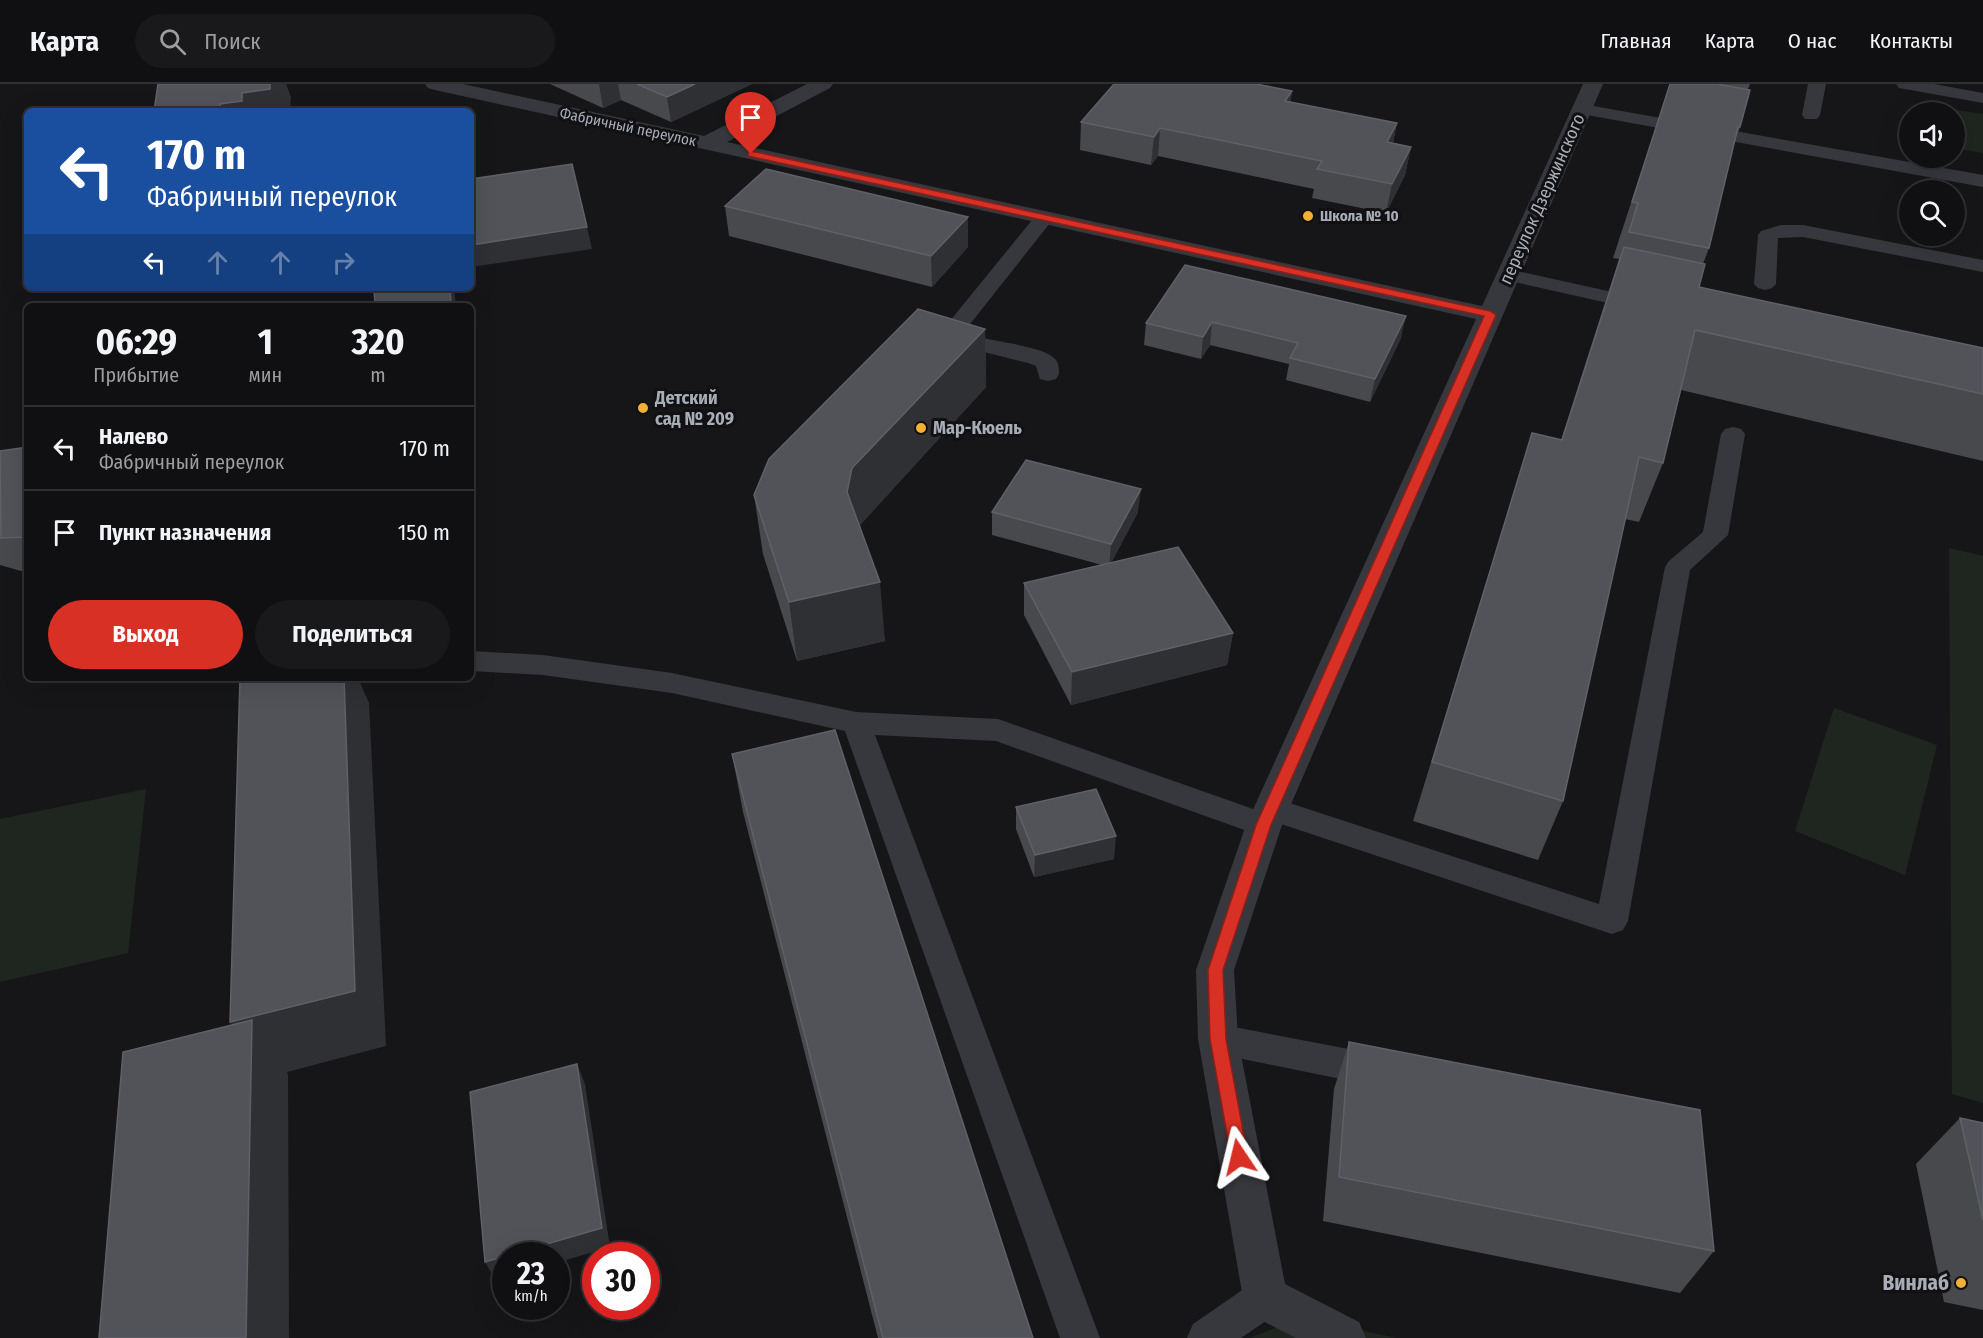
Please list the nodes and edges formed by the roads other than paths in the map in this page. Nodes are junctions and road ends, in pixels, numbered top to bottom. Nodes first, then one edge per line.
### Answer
1 (435, 84) edge
2 (823, 84) edge
3 (1817, 84) edge
4 (1905, 84) edge
5 (1587, 96) edge
6 (1983, 98) edge
7 (1811, 115) dead end
8 (706, 144) junction
9 (1983, 181) edge
10 (1044, 218) junction
11 (1983, 267) edge
12 (1508, 275) junction
13 (1765, 284) dead end
14 (1659, 308) edge
15 (1490, 315) junction
16 (1048, 374) dead end
17 (1733, 434) dead end
18 (474, 661) edge
19 (856, 723) junction
20 (1267, 817) junction
21 (1218, 1039) junction
22 (1415, 1078) edge
23 (1265, 1298) junction
24 (1080, 1338) edge
25 (1207, 1338) edge
26 (1343, 1338) edge

1 - 8 street, Фабричный переулок
2 - 8 street
3 - 7 lane
4 - 6 lane
5 - 9 lane
5 - 12 street, переулок Дзержинского
8 - 10 street, Фабричный переулок
10 - 15 street, Фабричный переулок
10 - 16 lane
11 - 13 lane
12 - 14 lane
12 - 15 street, переулок Дзержинского
15 - 20 street, переулок Дзержинского
17 - 20 lane
18 - 19 lane
19 - 20 lane
19 - 24 lane
20 - 21 street, переулок Дзержинского
21 - 22 lane
21 - 23 street, переулок Дзержинского
23 - 25 lane
23 - 26 street

